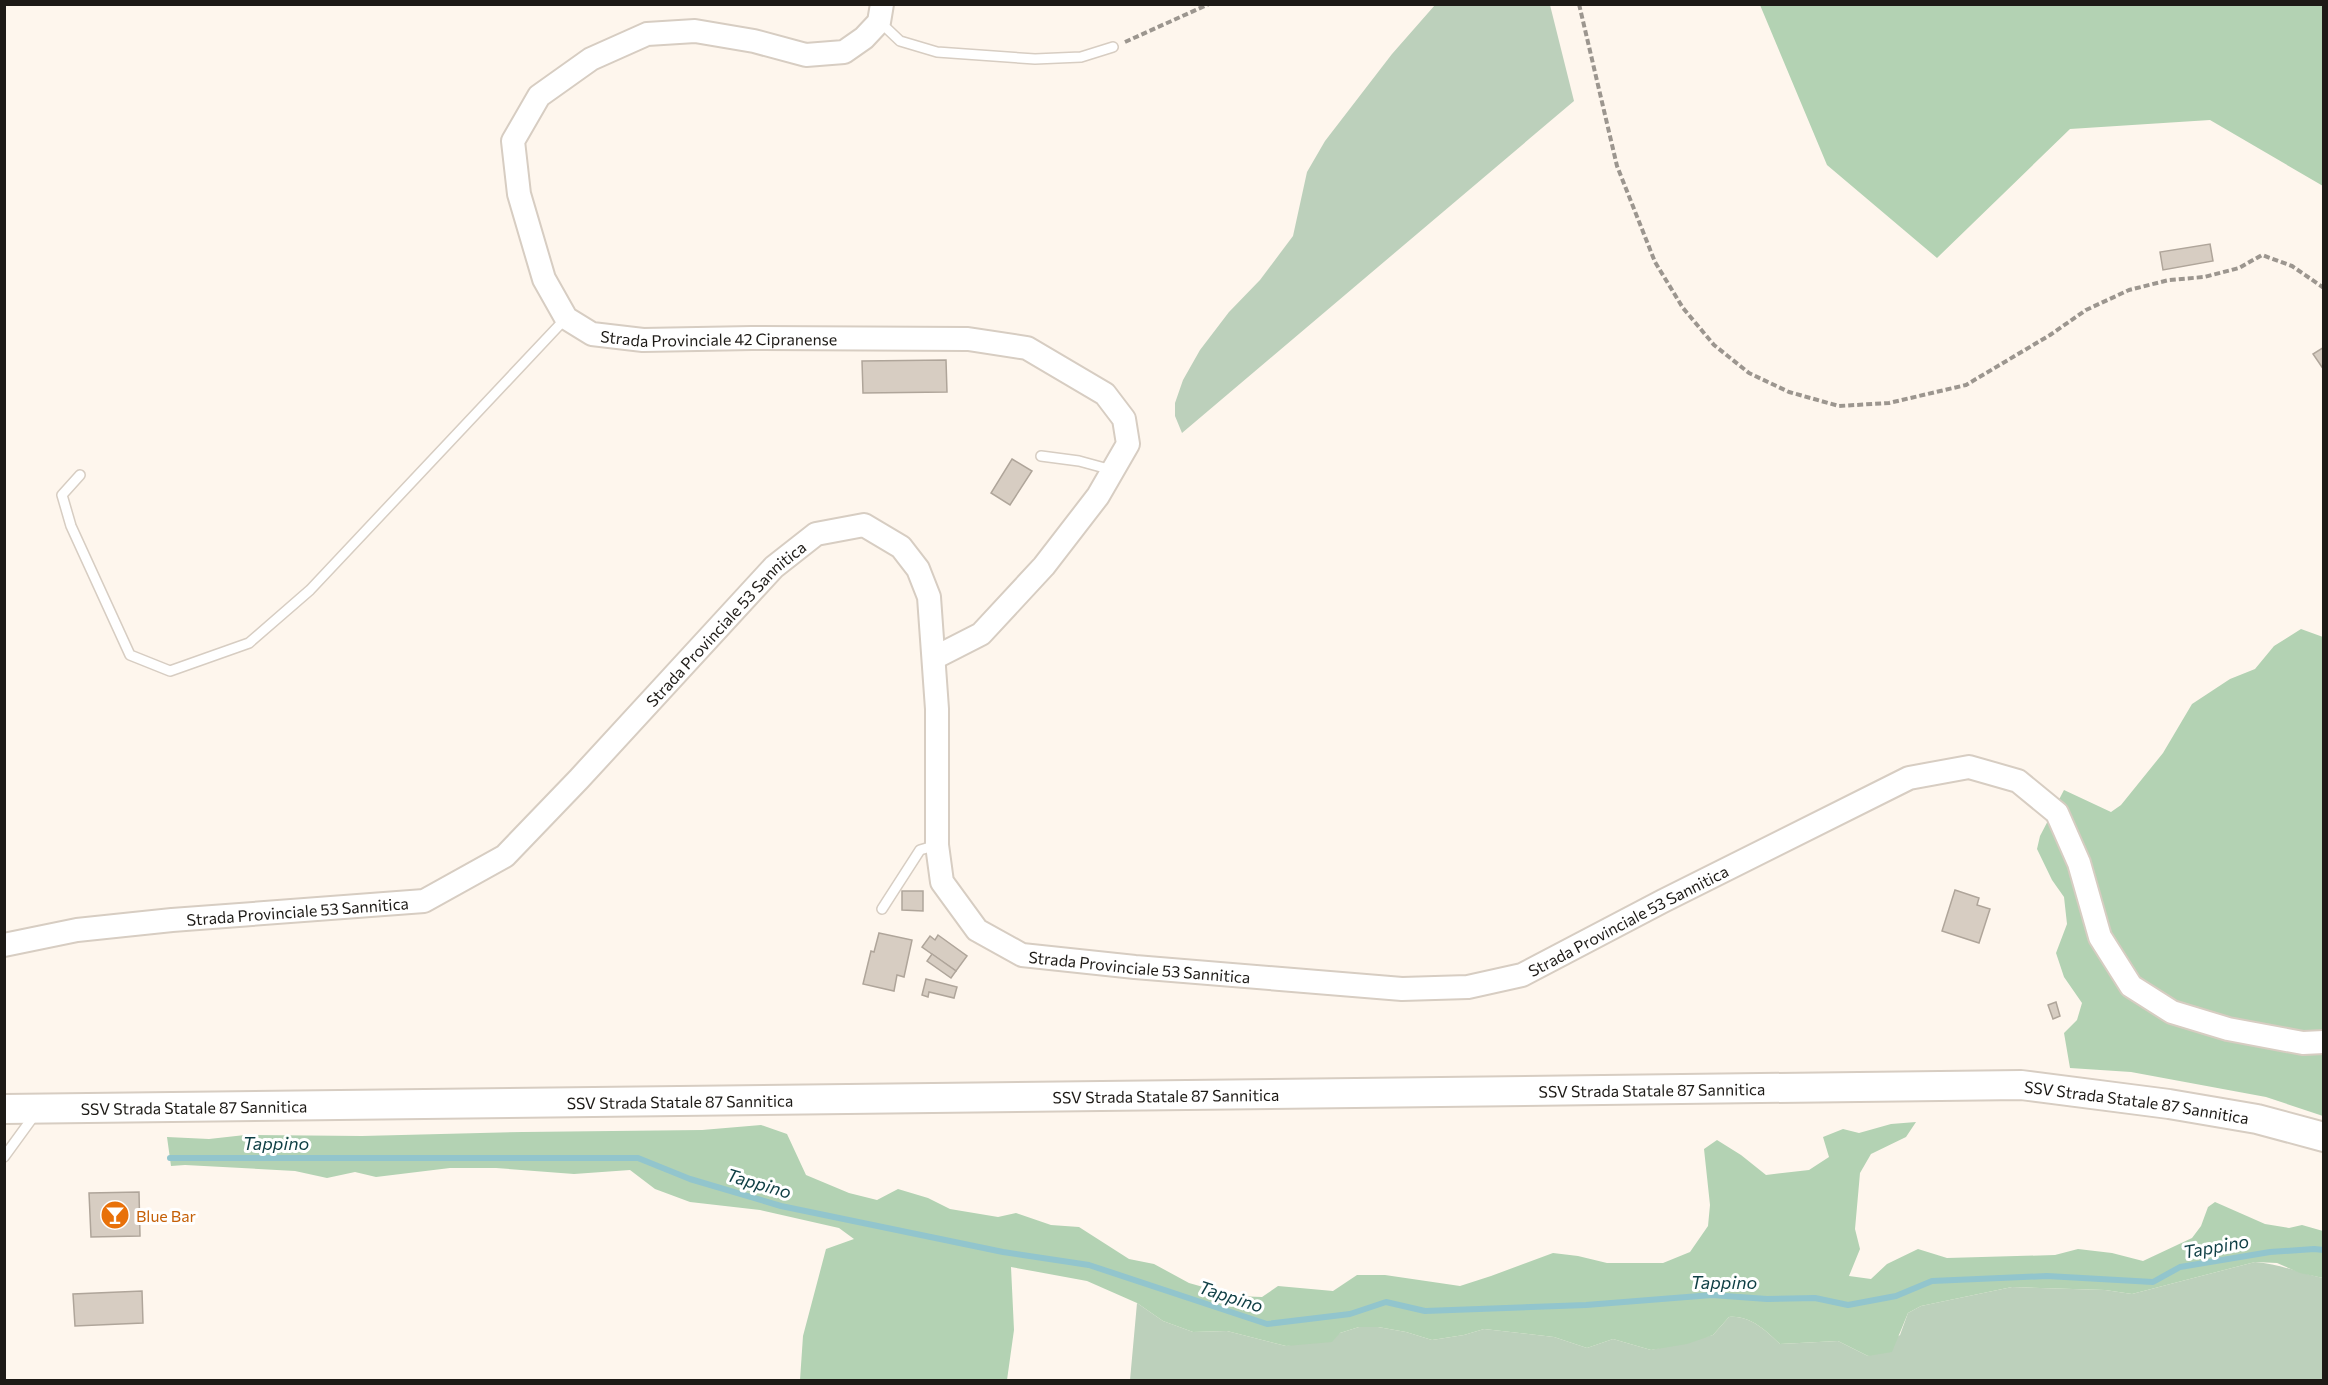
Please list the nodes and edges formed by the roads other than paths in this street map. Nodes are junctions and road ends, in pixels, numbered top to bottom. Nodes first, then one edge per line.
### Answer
1 (880, 13) edge
2 (1113, 47) road end
3 (566, 318) junction
4 (1041, 456) dead end
5 (1114, 470) junction
6 (80, 475) dead end
7 (934, 658) junction
8 (937, 845) junction
9 (882, 909) dead end
10 (4, 945) edge
11 (2324, 1042) edge
12 (4, 1109) edge
13 (39, 1109) junction
14 (2324, 1137) edge
15 (4, 1157) edge

1 - 2 lane
1 - 3 street, Strada Provinciale 42 Cipranense
3 - 5 street, Strada Provinciale 42 Cipranense
3 - 6 lane
4 - 5 lane
5 - 7 street, Strada Provinciale 42 Cipranense
7 - 8 street, Strada Provinciale 53 Sannitica
7 - 10 street, Strada Provinciale 53 Sannitica
8 - 9 lane
8 - 11 street, Strada Provinciale 53 Sannitica
12 - 13 main road, SSV Strada Statale 87 Sannitica
13 - 14 main road, SSV Strada Statale 87 Sannitica
13 - 15 lane

